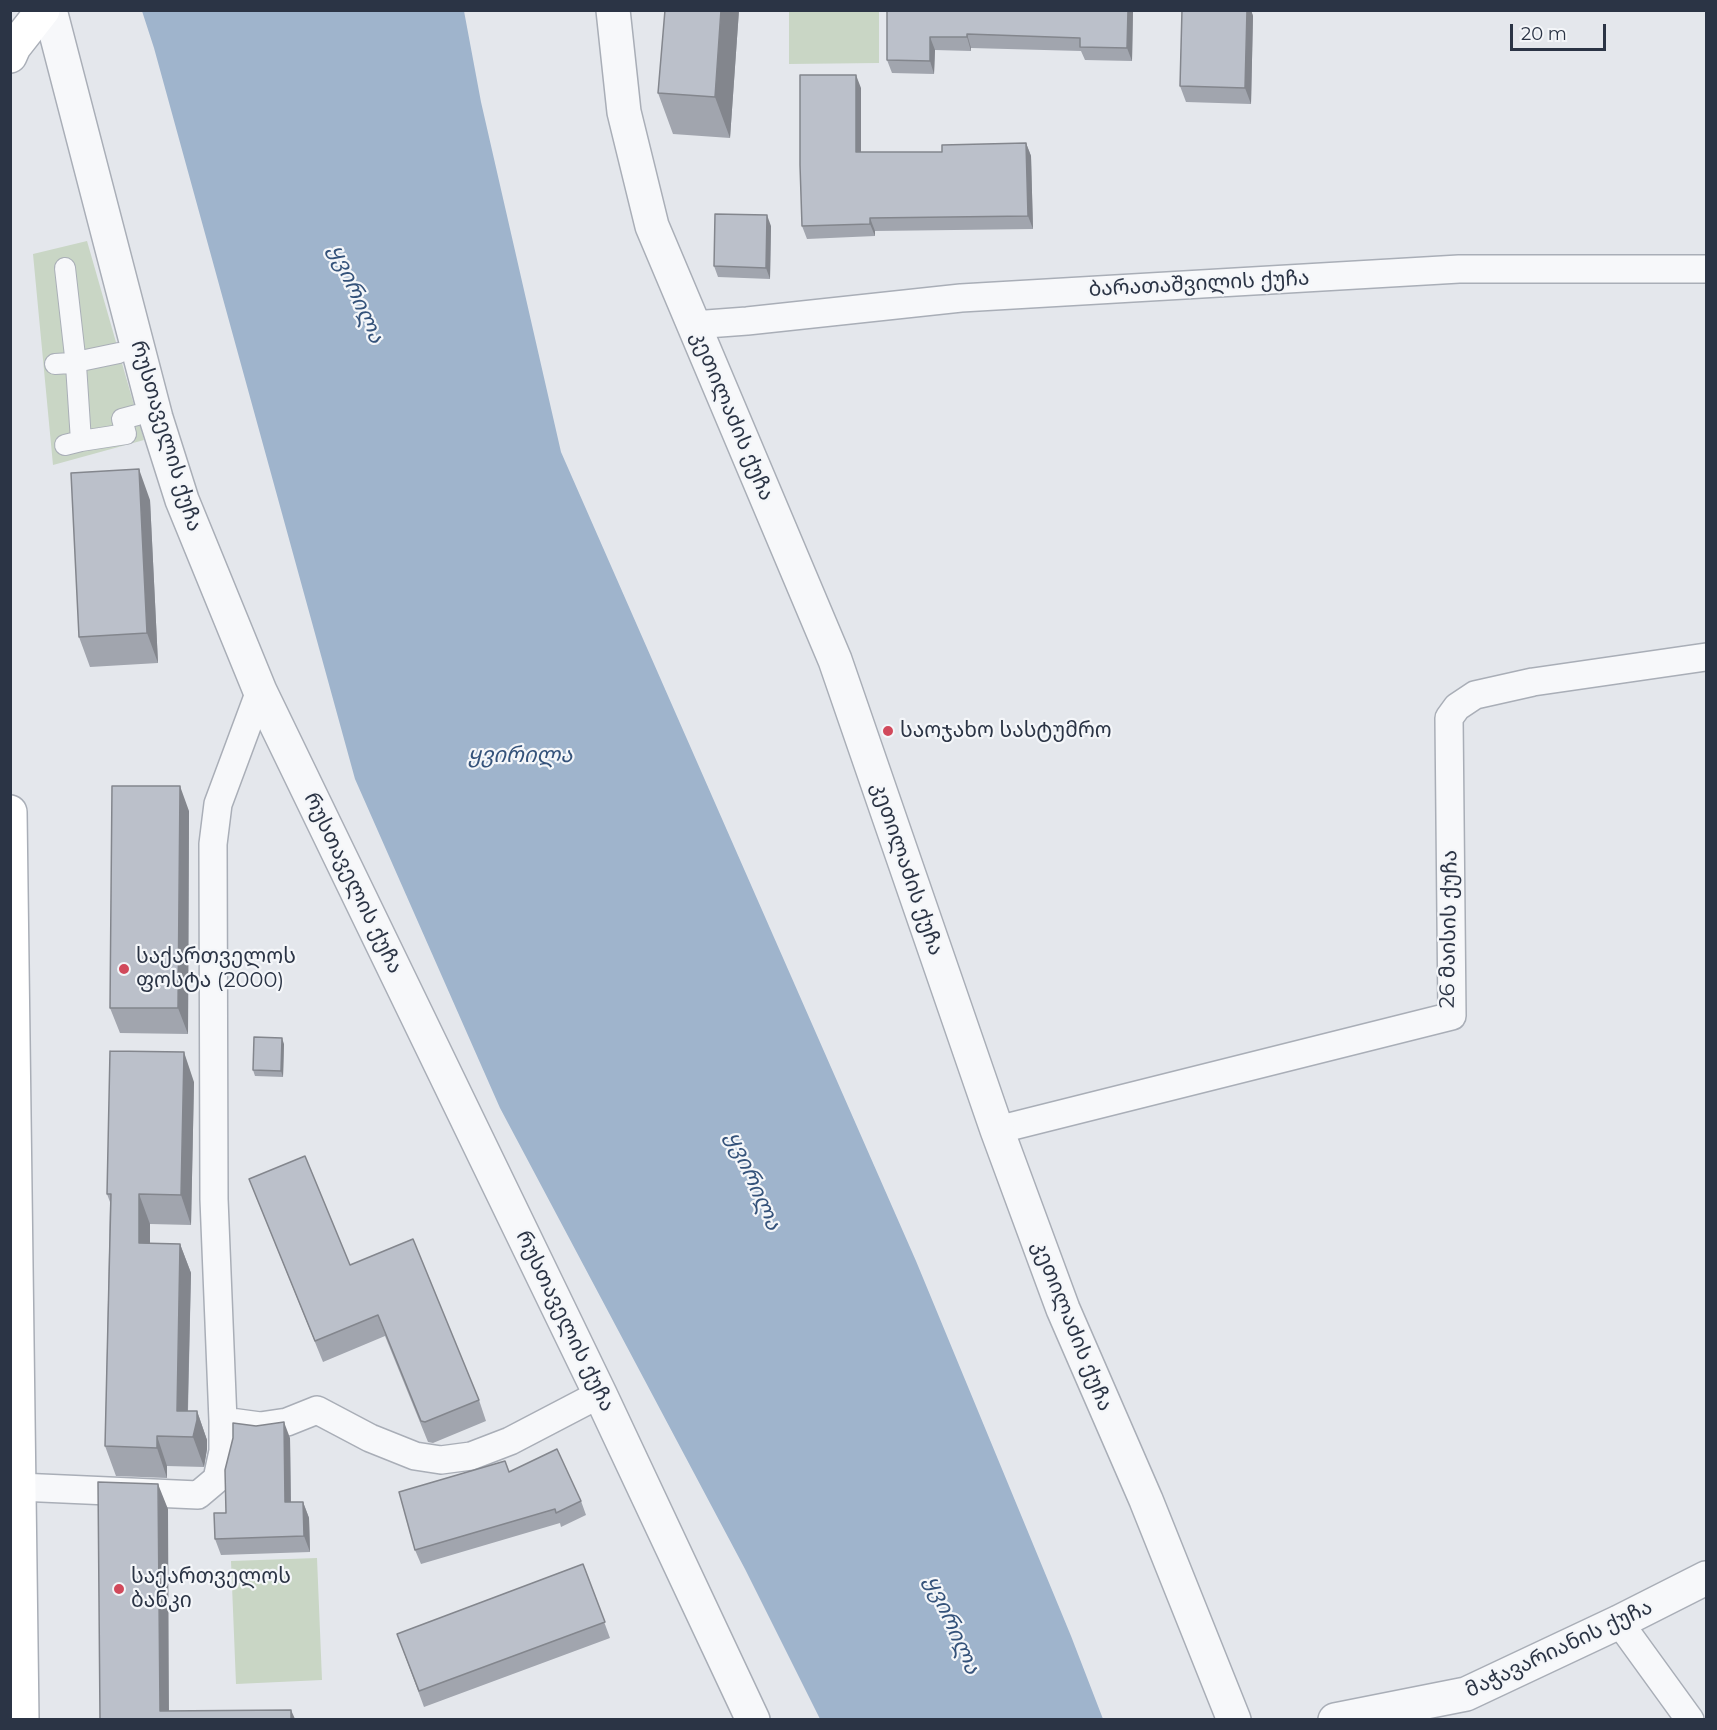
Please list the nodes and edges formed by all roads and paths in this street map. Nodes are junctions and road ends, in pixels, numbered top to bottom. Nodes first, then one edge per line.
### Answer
1 (43, 10) edge
2 (50, 10) edge
3 (613, 10) edge
4 (10, 56) edge
5 (65, 268) dead end
6 (1707, 269) edge
7 (693, 324) junction
8 (119, 353) dead end
9 (76, 362) junction
10 (55, 364) dead end
11 (137, 416) dead end
12 (1707, 657) edge
13 (260, 691) junction
14 (10, 812) edge
15 (997, 1131) junction
16 (600, 1394) junction
17 (223, 1421) junction
18 (19, 1487) junction
19 (1707, 1578) edge
20 (1619, 1622) junction
21 (22, 1719) edge
22 (753, 1719) edge
23 (1234, 1719) edge
24 (1335, 1719) edge
25 (1690, 1719) edge

1 - 4 main road
2 - 13 street, რუსთაველის ქუჩა
3 - 7 street, კეთილაძის ქუჩა
5 - 9 street
6 - 7 street, ბარათაშვილის ქუჩა
7 - 15 street, კეთილაძის ქუჩა
8 - 9 street
9 - 10 street
9 - 11 street
12 - 15 street, 26 მაისის ქუჩა
13 - 16 street, რუსთაველის ქუჩა
13 - 17 street
14 - 18 main road
15 - 23 street, კეთილაძის ქუჩა
16 - 17 street
16 - 22 street, რუსთაველის ქუჩა
17 - 18 street
18 - 21 main road
19 - 20 street, მაჭავარიანის ქუჩა
20 - 24 street, მაჭავარიანის ქუჩა
20 - 25 street

